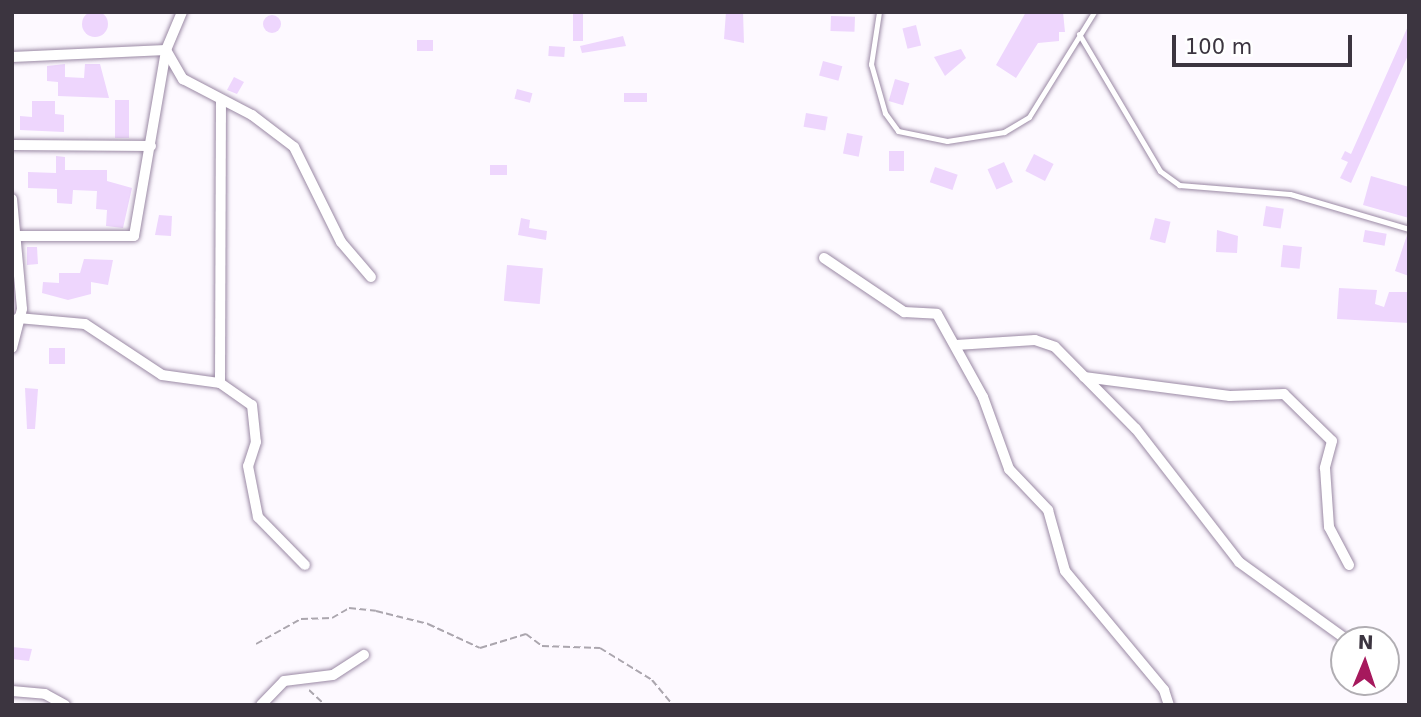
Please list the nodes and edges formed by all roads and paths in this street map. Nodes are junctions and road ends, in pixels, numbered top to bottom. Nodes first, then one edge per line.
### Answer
1 (182, 12) edge
2 (879, 12) edge
3 (1094, 12) edge
4 (1079, 34) junction
5 (166, 50) junction
6 (12, 57) edge
7 (221, 100) junction
8 (12, 145) edge
9 (150, 146) junction
10 (12, 199) edge
11 (1409, 229) edge
12 (13, 236) edge
13 (824, 258) dead end
14 (371, 277) dead end
15 (15, 324) edge
16 (956, 345) junction
17 (12, 348) edge
18 (1084, 377) junction
19 (220, 383) junction
20 (305, 565) dead end
21 (1349, 565) dead end
22 (1330, 628) edge
23 (256, 644) dead end
24 (365, 655) dead end
25 (307, 688) dead end
26 (12, 691) edge
27 (65, 705) edge
28 (261, 705) edge
29 (325, 705) edge
30 (673, 705) edge
31 (1168, 705) edge

1 - 5 street
2 - 4 lane
3 - 4 lane
4 - 11 lane
5 - 6 street
5 - 7 street
5 - 9 street
7 - 14 street
7 - 19 street
8 - 9 street
9 - 12 street
10 - 12 street
12 - 15 street
13 - 16 street
15 - 17 street
15 - 19 street
16 - 18 street
16 - 31 street
18 - 21 street
18 - 22 street
19 - 20 street
23 - 30 path
24 - 28 street
25 - 29 path
26 - 27 street

